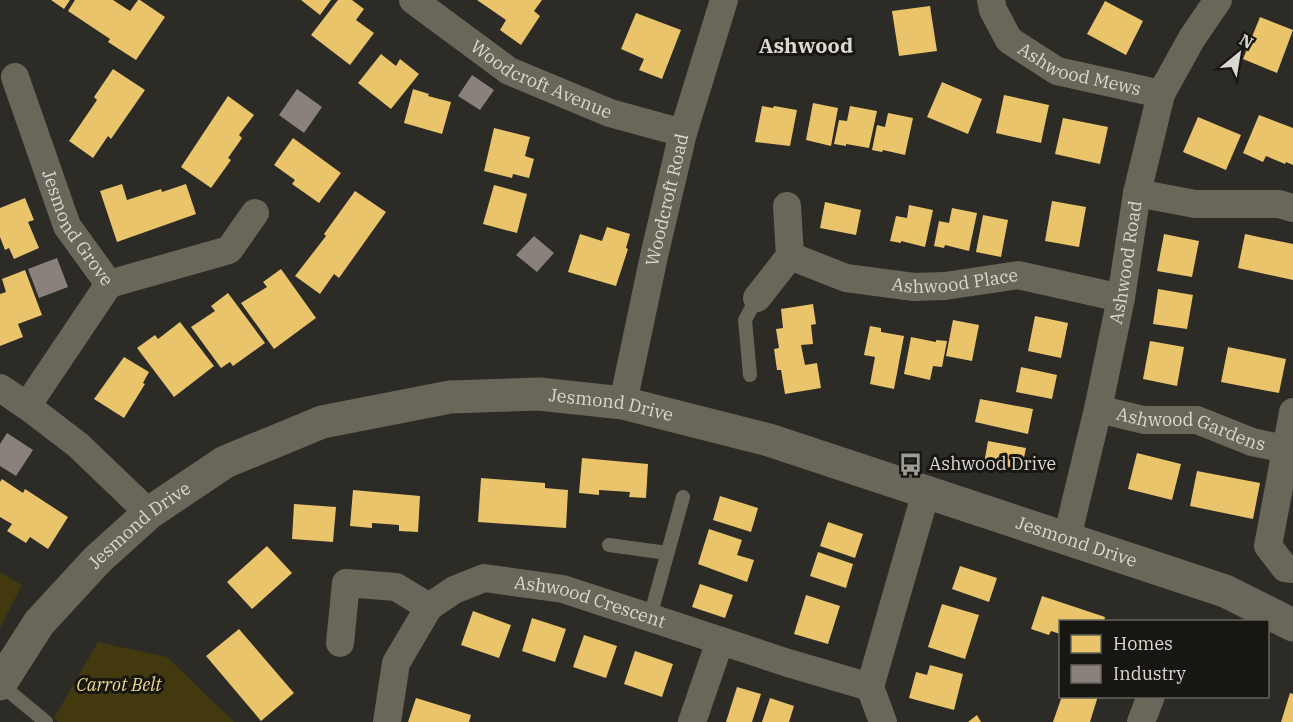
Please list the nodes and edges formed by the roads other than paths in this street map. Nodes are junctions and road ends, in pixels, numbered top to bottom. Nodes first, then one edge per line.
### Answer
1 (413, 0) edge
2 (724, 0) edge
3 (991, 0) edge
4 (1218, 0) edge
5 (15, 77) dead end
6 (1161, 94) junction
7 (683, 133) junction
8 (1137, 193) junction
9 (787, 206) dead end
10 (1293, 208) edge
11 (255, 213) dead end
12 (790, 256) junction
13 (110, 284) junction
14 (757, 298) joint
15 (1121, 298) junction
16 (750, 375) dead end
17 (0, 388) edge
18 (623, 403) junction
19 (27, 406) junction
20 (1098, 409) junction
21 (1293, 412) edge
22 (1285, 449) junction
23 (926, 492) junction
24 (683, 497) dead end
25 (149, 513) junction
26 (1067, 538) junction
27 (609, 545) dead end
28 (667, 553) junction
29 (1293, 569) edge
30 (429, 607) junction
31 (650, 617) junction
32 (1293, 625) edge
33 (720, 641) junction
34 (340, 643) dead end
35 (0, 684) edge
36 (870, 687) junction
37 (1150, 698) edge
38 (46, 722) edge
39 (387, 722) edge
40 (692, 722) edge
41 (883, 722) edge
42 (1141, 722) edge

1 - 7 street, Woodcroft Avenue
2 - 7 street, Woodcroft Road
3 - 6 street, Ashwood Mews
4 - 6 street, Ashwood Road
5 - 13 street, Jesmond Grove
6 - 8 street, Ashwood Road
7 - 18 street, Woodcroft Road
8 - 10 street
8 - 15 street, Ashwood Road
9 - 12 street
11 - 13 street, Jesmond Grove
12 - 14 street
12 - 15 street, Ashwood Place
13 - 19 street
14 - 16 lane
15 - 20 street, Ashwood Road
17 - 19 street
18 - 23 street, Jesmond Drive
18 - 25 street, Jesmond Drive
19 - 25 street
20 - 22 street, Ashwood Gardens
20 - 26 street, Ashwood Road
21 - 22 street, Ashwood Gardens
22 - 29 street, Ashwood Gardens
23 - 26 street, Jesmond Drive
23 - 36 street
24 - 28 lane
25 - 35 street, Jesmond Drive
26 - 32 street, Jesmond Drive
27 - 28 lane
28 - 31 lane
30 - 31 street, Ashwood Crescent
30 - 34 street
30 - 39 street, Ashwood Crescent
31 - 33 street, Ashwood Crescent
33 - 36 street, Ashwood Crescent
33 - 40 street
35 - 38 lane
36 - 41 street
37 - 42 street

